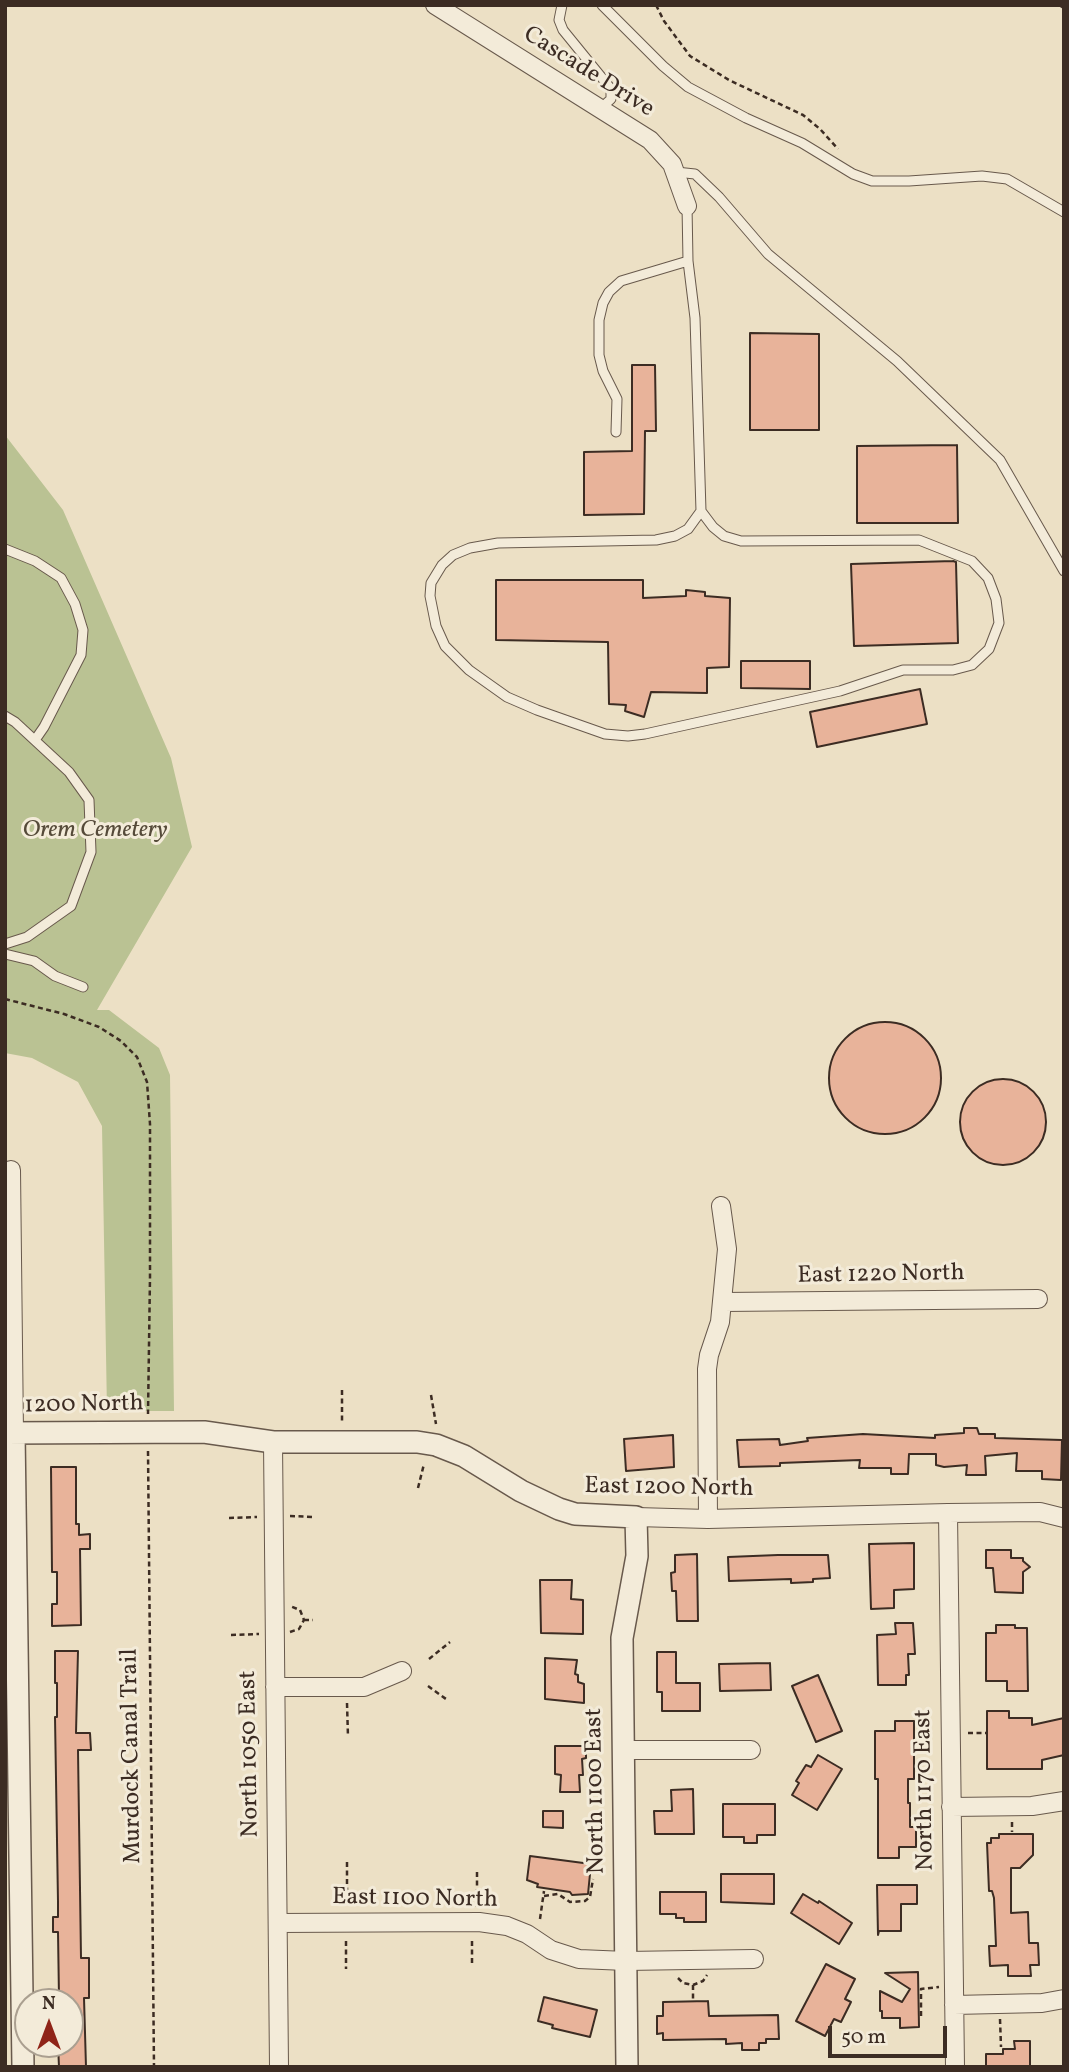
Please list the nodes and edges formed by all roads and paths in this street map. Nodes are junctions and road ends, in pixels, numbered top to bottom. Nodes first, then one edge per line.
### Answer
1 (435, 5) edge
2 (562, 5) edge
3 (602, 5) edge
4 (656, 5) edge
5 (1059, 5) edge
6 (1064, 8) edge
7 (600, 109) junction
8 (676, 172) junction
9 (853, 174) junction
10 (687, 206) joint
11 (1064, 212) edge
12 (688, 261) junction
13 (617, 432) dead end
14 (701, 511) junction
15 (5, 549) edge
16 (1064, 571) edge
17 (5, 716) edge
18 (35, 740) junction
19 (5, 944) edge
20 (5, 954) edge
21 (83, 987) dead end
22 (5, 999) edge
23 (11, 1170) dead end
24 (721, 1206) dead end
25 (9, 1250) edge
26 (1038, 1299) dead end
27 (723, 1302) junction
28 (342, 1390) dead end
29 (431, 1395) dead end
30 (148, 1413) dead end
31 (342, 1422) dead end
32 (436, 1424) dead end
33 (10, 1433) edge
34 (156, 1438) junction
35 (273, 1441) junction
36 (424, 1464) dead end
37 (418, 1488) dead end
38 (948, 1513) junction
39 (289, 1516) dead end
40 (259, 1517) dead end
41 (314, 1517) dead end
42 (636, 1517) junction
43 (229, 1518) dead end
44 (1064, 1518) edge
45 (708, 1519) junction
46 (290, 1606) dead end
47 (304, 1620) junction
48 (313, 1620) dead end
49 (290, 1632) dead end
50 (261, 1634) dead end
51 (231, 1635) dead end
52 (450, 1642) dead end
53 (429, 1659) dead end
54 (402, 1671) dead end
55 (428, 1686) dead end
56 (275, 1688) junction
57 (446, 1699) dead end
58 (347, 1703) dead end
59 (962, 1733) dead end
60 (986, 1733) dead end
61 (348, 1737) dead end
62 (623, 1750) junction
63 (751, 1750) dead end
64 (1064, 1801) edge
65 (951, 1807) junction
66 (1012, 1818) dead end
67 (1012, 1832) dead end
68 (347, 1862) dead end
69 (477, 1872) dead end
70 (593, 1879) dead end
71 (544, 1891) dead end
72 (544, 1896) junction
73 (347, 1902) dead end
74 (477, 1909) dead end
75 (540, 1919) dead end
76 (278, 1923) junction
77 (346, 1941) dead end
78 (472, 1941) dead end
79 (754, 1959) dead end
80 (626, 1961) junction
81 (472, 1965) dead end
82 (346, 1969) dead end
83 (708, 1974) dead end
84 (677, 1975) dead end
85 (693, 1985) junction
86 (942, 1987) dead end
87 (1064, 1999) edge
88 (693, 2000) dead end
89 (954, 2005) junction
90 (921, 2016) dead end
91 (1000, 2018) dead end
92 (14, 2037) edge
93 (1001, 2047) dead end
94 (155, 2067) edge
95 (279, 2067) edge
96 (627, 2067) edge
97 (954, 2067) edge

1 - 7 street, Cascade Drive
2 - 7 lane
3 - 9 lane
4 - 9 path
5 - 6 path
7 - 8 street, Cascade Drive
8 - 10 street, Cascade Drive
8 - 16 lane
9 - 11 lane
10 - 12 lane
12 - 13 lane
12 - 14 lane
14 - 14 lane
15 - 18 lane
17 - 18 lane
18 - 19 lane
20 - 21 lane
22 - 30 path
23 - 25 street
24 - 27 street
25 - 33 street
26 - 27 street, East 1220 North
27 - 45 street
28 - 31 path
29 - 32 path
33 - 34 street, 1200 North
33 - 92 street
34 - 35 street, East 1200 North
34 - 94 path, Murdock Canal Trail
35 - 42 street, East 1200 North
35 - 56 street, North 1050 East
36 - 37 path
38 - 44 street, East 1200 North
38 - 45 street, East 1200 North
38 - 65 street, North 1170 East
39 - 41 path
40 - 43 path
42 - 45 street, East 1200 North
42 - 62 street, North 1100 East
46 - 47 path
47 - 48 path
47 - 49 path
50 - 51 path
52 - 53 path
54 - 56 street
55 - 57 path
56 - 76 street, North 1050 East
58 - 61 path
59 - 60 path
62 - 63 street
62 - 80 street, North 1100 East
64 - 65 street
65 - 89 street, North 1170 East
66 - 67 path
68 - 73 path
69 - 74 path
70 - 72 path
71 - 72 path
72 - 75 path
76 - 80 street, East 1100 North
76 - 95 street, North 1050 East
77 - 82 path
78 - 81 path
79 - 80 street, East 1100 North
80 - 96 street, North 1100 East
83 - 85 path
84 - 85 path
85 - 88 path
86 - 90 path
87 - 89 street
89 - 97 street, North 1170 East
91 - 93 path

